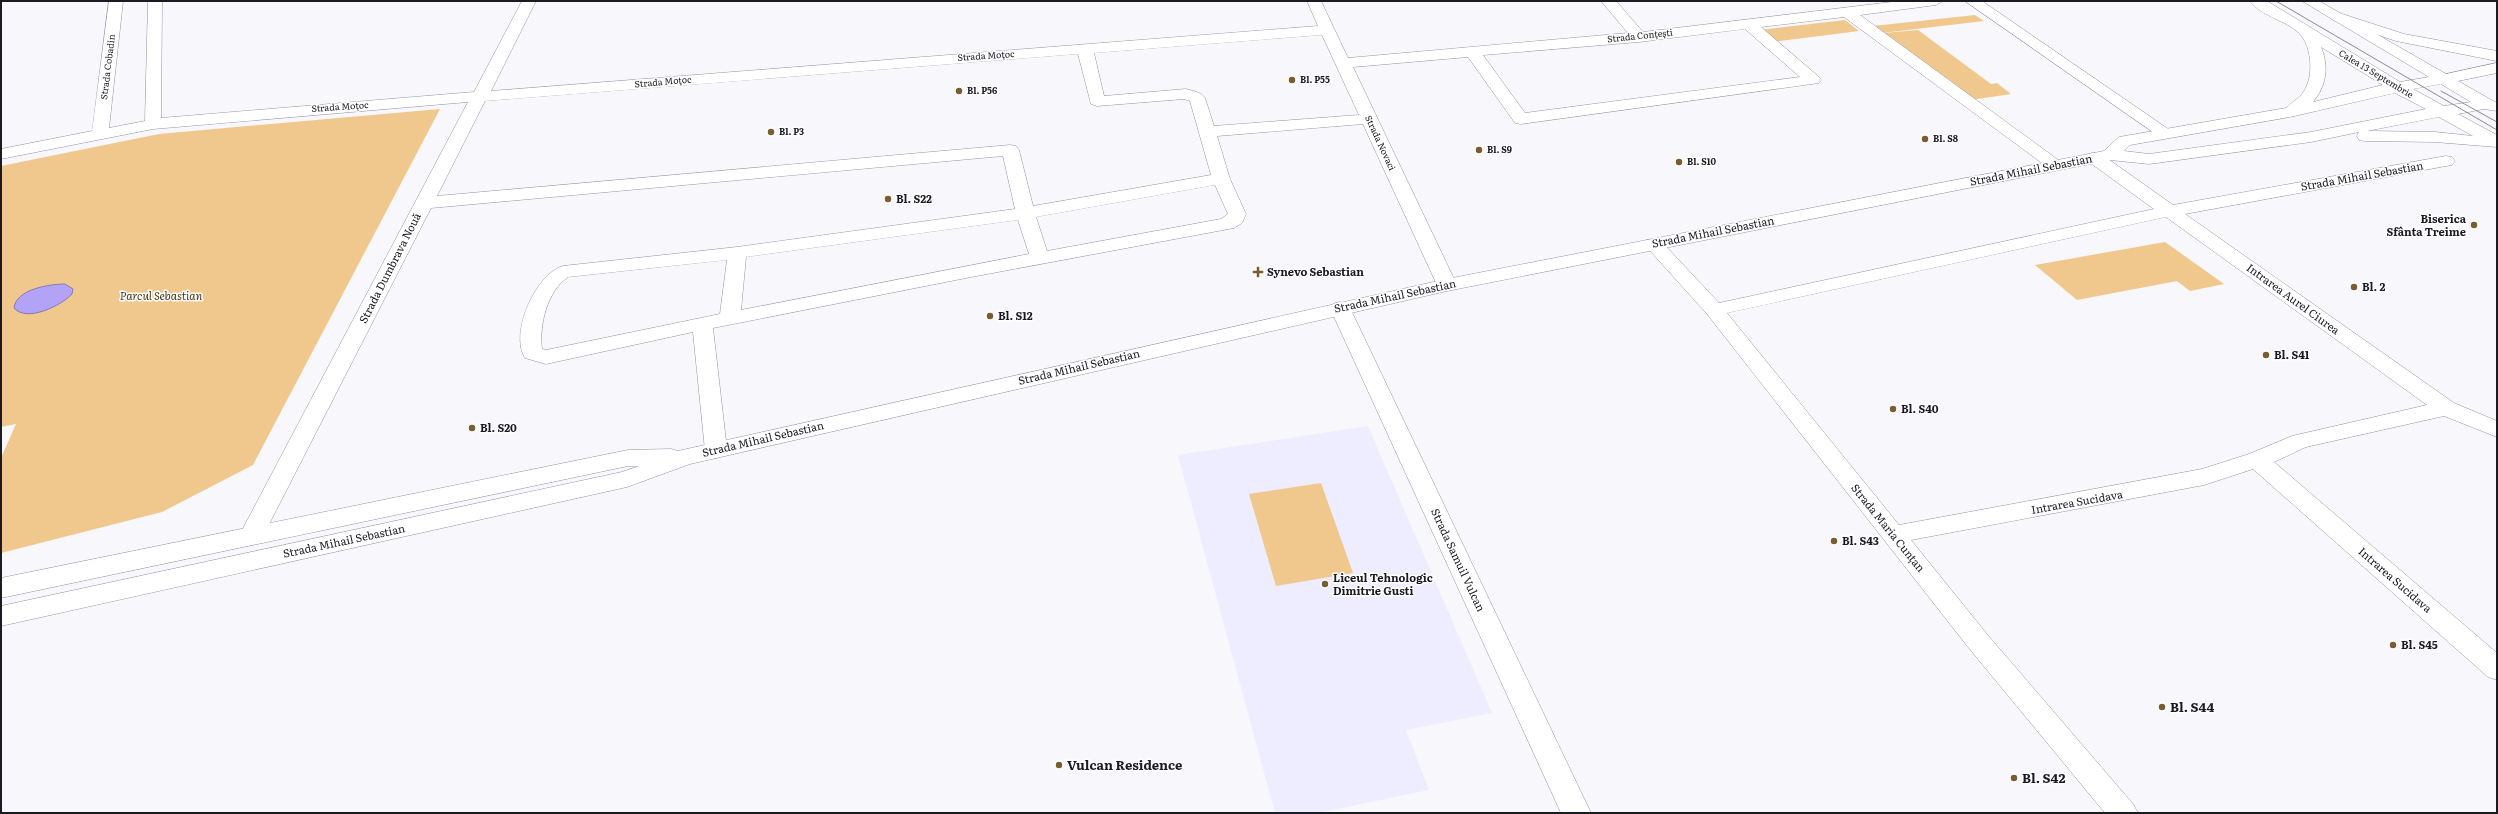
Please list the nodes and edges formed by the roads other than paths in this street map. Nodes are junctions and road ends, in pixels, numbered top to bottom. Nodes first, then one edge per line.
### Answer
1 (116, 1) edge
2 (155, 1) edge
3 (528, 1) edge
4 (1314, 1) edge
5 (1608, 1) edge
6 (1936, 1) edge
7 (1972, 1) edge
8 (2257, 1) edge
9 (2309, 1) edge
10 (1894, 3) edge
11 (1847, 12) junction
12 (2336, 16) junction
13 (1749, 24) junction
14 (1327, 30) junction
15 (2305, 31) junction
16 (1639, 37) junction
17 (1085, 49) junction
18 (1473, 52) junction
19 (2497, 56) edge
20 (1343, 63) junction
21 (2497, 68) edge
22 (2443, 78) junction
23 (2397, 87) junction
24 (479, 96) junction
25 (2494, 106) edge
26 (2290, 112) junction
27 (2440, 112) junction
28 (1369, 119) junction
29 (153, 124) junction
30 (1207, 132) junction
31 (2166, 133) junction
32 (100, 134) junction
33 (2312, 138) junction
34 (2497, 143) edge
35 (1, 154) edge
36 (2102, 156) junction
37 (2446, 160) dead end
38 (2056, 165) junction
39 (1221, 178) junction
40 (424, 204) junction
41 (2170, 211) junction
42 (1025, 213) junction
43 (1653, 244) junction
44 (738, 253) junction
45 (1040, 257) junction
46 (1447, 285) junction
47 (1340, 308) junction
48 (1714, 310) junction
49 (730, 317) junction
50 (702, 323) junction
51 (2446, 408) junction
52 (2497, 430) edge
53 (716, 450) junction
54 (684, 457) junction
55 (2257, 460) junction
56 (1895, 534) junction
57 (251, 536) junction
58 (1, 588) edge
59 (1, 616) edge
60 (2497, 669) edge
61 (1576, 813) edge
62 (2123, 813) edge

1 - 32 street, Strada Cobadin
2 - 29 street
3 - 24 street, Strada Dumbrava Nouă
4 - 14 street, Strada Novaci
5 - 16 street
6 - 10 street, Strada Conțești
7 - 31 street
8 - 15 street, Calea 13 Septembrie
9 - 12 street
10 - 11 street, Strada Conțești
11 - 13 street, Strada Conțești
11 - 38 street
12 - 19 street
12 - 22 street
13 - 16 street, Strada Conțești
13 - 18 street
14 - 17 street, Strada Moțoc
14 - 20 street, Strada Novaci
15 - 23 street, Calea 13 Septembrie
15 - 26 street
16 - 18 street, Strada Conțești
17 - 24 street, Strada Moțoc
17 - 30 street
18 - 20 street, Strada Conțești
20 - 28 street, Strada Novaci
21 - 22 street
22 - 23 street
22 - 25 street
23 - 26 street
23 - 27 street, Calea 13 Septembrie
24 - 29 street, Strada Moțoc
24 - 40 street, Strada Dumbrava Nouă
25 - 27 street, Strada Mihail Sebastian
26 - 31 street
27 - 33 street, Strada Mihail Sebastian
27 - 34 street, Calea 13 Septembrie
28 - 30 street
28 - 46 street, Strada Novaci
29 - 32 street, Strada Moțoc
30 - 39 street
31 - 36 street
32 - 35 street, Strada Moțoc
33 - 34 street
33 - 36 street, Strada Mihail Sebastian
36 - 38 street, Strada Mihail Sebastian
36 - 41 street, Intrarea Aurel Ciurea
37 - 41 street, Strada Mihail Sebastian
38 - 43 street, Strada Mihail Sebastian
39 - 42 street
39 - 45 street
40 - 42 street
40 - 57 street, Strada Dumbrava Nouă
41 - 48 street, Strada Mihail Sebastian
41 - 51 street, Intrarea Aurel Ciurea
42 - 44 street
42 - 45 street
43 - 46 street, Strada Mihail Sebastian
43 - 48 street, Strada Maria Cunțan
44 - 49 street
44 - 50 street
45 - 49 street
46 - 47 street, Strada Mihail Sebastian
47 - 53 street, Strada Mihail Sebastian
47 - 61 street, Strada Samuil Vulcan
48 - 56 street, Strada Maria Cunțan
49 - 50 street
50 - 53 street
51 - 52 street, Intrarea Aurel Ciurea
51 - 55 street, Intrarea Sucidava
53 - 54 street, Strada Mihail Sebastian
54 - 57 street, Strada Mihail Sebastian
54 - 59 street, Strada Mihail Sebastian
55 - 56 street, Intrarea Sucidava
55 - 60 street, Intrarea Sucidava
56 - 62 street, Strada Maria Cunțan
57 - 58 street, Strada Mihail Sebastian

